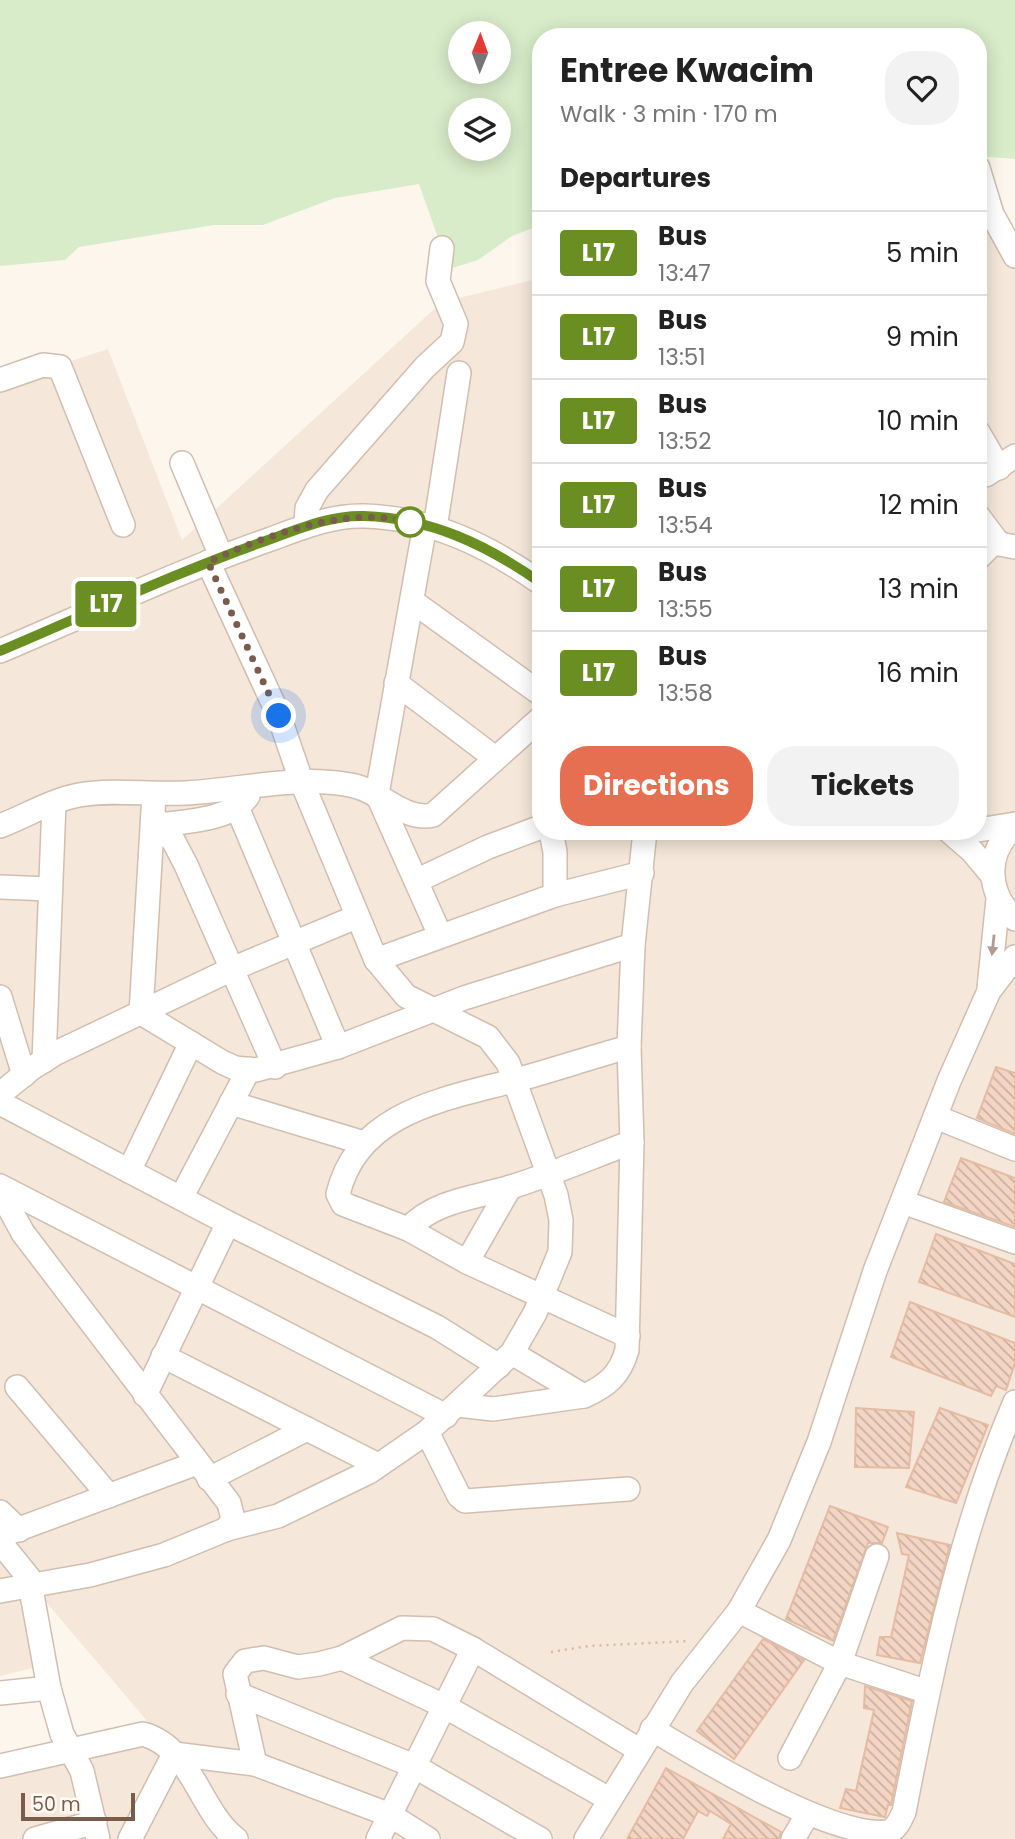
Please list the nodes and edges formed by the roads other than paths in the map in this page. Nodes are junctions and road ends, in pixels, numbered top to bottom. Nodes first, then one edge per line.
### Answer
1 (987, 198) edge
2 (442, 248) dead end
3 (1015, 256) edge
4 (459, 373) dead end
5 (0, 380) edge
6 (987, 448) edge
7 (182, 463) dead end
8 (997, 466) edge
9 (123, 525) dead end
10 (987, 525) edge
11 (306, 526) junction
12 (430, 526) junction
13 (1006, 544) edge
14 (987, 554) edge
15 (215, 559) junction
16 (532, 577) edge
17 (412, 601) junction
18 (0, 651) edge
19 (396, 683) junction
20 (532, 688) edge
21 (532, 726) edge
22 (495, 758) junction
23 (301, 780) junction
24 (251, 787) junction
25 (154, 793) junction
26 (377, 794) junction
27 (54, 803) junction
28 (237, 807) junction
29 (158, 821) junction
30 (0, 826) edge
31 (1015, 826) edge
32 (987, 829) edge
33 (532, 830) edge
34 (553, 840) edge
35 (644, 840) edge
36 (960, 840) edge
37 (642, 873) junction
38 (992, 875) junction
39 (416, 881) junction
40 (0, 887) edge
41 (50, 889) junction
42 (555, 895) junction
43 (998, 899) junction
44 (356, 917) junction
45 (1015, 919) edge
46 (439, 934) junction
47 (292, 942) junction
48 (633, 945) junction
49 (1015, 957) edge
50 (376, 960) junction
51 (232, 968) junction
52 (989, 991) junction
53 (0, 997) edge
54 (435, 1010) junction
55 (141, 1013) junction
56 (191, 1043) junction
57 (629, 1046) junction
58 (338, 1047) junction
59 (44, 1061) junction
60 (275, 1067) junction
61 (249, 1069) junction
62 (24, 1074) junction
63 (515, 1080) junction
64 (0, 1094) edge
65 (231, 1102) junction
66 (0, 1103) edge
67 (936, 1117) junction
68 (632, 1142) junction
69 (365, 1143) junction
70 (1015, 1149) edge
71 (129, 1171) junction
72 (548, 1173) junction
73 (510, 1187) junction
74 (0, 1188) edge
75 (181, 1198) junction
76 (903, 1202) junction
77 (7, 1220) edge
78 (228, 1223) junction
79 (408, 1229) junction
80 (1015, 1242) edge
81 (467, 1262) junction
82 (196, 1286) junction
83 (541, 1298) junction
84 (628, 1336) junction
85 (163, 1356) junction
86 (506, 1360) junction
87 (17, 1387) dead end
88 (145, 1395) junction
89 (584, 1396) junction
90 (1015, 1402) edge
91 (452, 1410) junction
92 (307, 1429) junction
93 (427, 1433) junction
94 (378, 1465) junction
95 (203, 1471) junction
96 (628, 1489) dead end
97 (108, 1496) junction
98 (0, 1512) edge
99 (227, 1528) junction
100 (6, 1536) edge
101 (877, 1556) dead end
102 (32, 1587) junction
103 (0, 1591) edge
104 (739, 1611) junction
105 (473, 1649) junction
106 (342, 1658) junction
107 (841, 1663) junction
108 (49, 1688) junction
109 (928, 1692) junction
110 (0, 1693) edge
111 (238, 1694) junction
112 (444, 1706) junction
113 (652, 1729) junction
114 (71, 1749) junction
115 (639, 1750) junction
116 (174, 1754) junction
117 (790, 1758) dead end
118 (255, 1764) junction
119 (0, 1766) edge
120 (414, 1766) junction
121 (609, 1800) junction
122 (390, 1815) junction
123 (806, 1817) junction
124 (96, 1830) edge
125 (35, 1839) edge
126 (130, 1839) edge
127 (236, 1839) edge
128 (378, 1839) edge
129 (428, 1839) edge
130 (540, 1839) edge
131 (586, 1839) edge
132 (793, 1839) edge

1 - 3 street
2 - 11 street
4 - 12 street
5 - 9 street
6 - 8 street
7 - 15 street
10 - 13 street
11 - 12 street
11 - 15 street
12 - 16 street
12 - 17 street
13 - 14 street
15 - 18 street
15 - 23 street
17 - 19 street
17 - 20 street
19 - 22 street
19 - 26 street
21 - 22 street
22 - 26 street
23 - 24 street
23 - 26 street
23 - 44 street
24 - 25 street
24 - 28 street
25 - 27 street
25 - 29 street
26 - 39 street
27 - 30 street
27 - 41 street
28 - 29 street
28 - 47 street
29 - 51 street
29 - 55 street
31 - 32 street
31 - 38 street
33 - 39 street
34 - 42 street
35 - 37 street
36 - 38 street
37 - 42 street
37 - 48 street
38 - 43 street
39 - 46 street
40 - 41 street
41 - 59 street
42 - 46 street
43 - 45 street
43 -> 52 street
44 - 47 street
44 - 50 street
46 - 50 street
47 - 51 street
47 - 58 street
48 - 54 street
48 - 57 street
49 - 52 street
50 - 54 street
51 - 55 street
51 - 60 street
52 - 67 street
53 - 62 street
54 - 58 street
54 - 63 street
55 - 56 street
55 - 59 street
56 - 61 street
56 - 71 street
57 - 63 street
57 - 68 street
58 - 60 street
59 - 62 street
60 - 61 street
61 - 65 street
62 - 64 street
63 - 69 street
63 - 72 street
65 - 69 street
65 - 75 street
66 - 71 street
67 - 70 street
67 - 76 street
68 - 72 street
68 - 84 street
69 - 79 street
71 - 75 street
72 - 73 street
72 - 83 street
73 - 79 street
73 - 81 street
74 - 77 street
74 - 82 street
75 - 78 street
76 - 80 street
76 - 104 street
77 - 88 street
78 - 82 street
78 - 86 street
79 - 81 street
81 - 83 street
82 - 85 street
82 - 91 street
83 - 84 street
83 - 86 street
84 - 89 street
85 - 88 street
85 - 92 street
86 - 89 street
86 - 91 street
87 - 97 street
88 - 95 street
89 - 91 street
90 - 109 street
91 - 93 street
92 - 94 street
92 - 95 street
93 - 94 street
93 - 96 street
94 - 99 street
95 - 97 street
95 - 99 street
97 - 100 street
98 - 100 street
99 - 102 street
100 - 102 street
101 - 107 street
102 - 103 street
102 - 108 street
104 - 107 street
104 - 113 street
105 - 106 street
105 - 112 street
105 - 115 street
106 - 111 street
106 - 112 street
107 - 109 street
107 - 117 street
108 - 110 street
108 - 114 street
109 - 123 street
111 - 118 street
111 - 120 street
112 - 120 street
112 - 121 street
113 - 115 street
113 - 123 street
114 - 116 street
114 - 119 street
114 - 124 street
115 - 121 street
116 - 118 street
116 - 126 street
116 - 127 street
118 - 122 street
120 - 122 street
120 - 130 street
121 - 131 street
122 - 128 street
122 - 129 street
123 - 132 street
124 - 125 street

